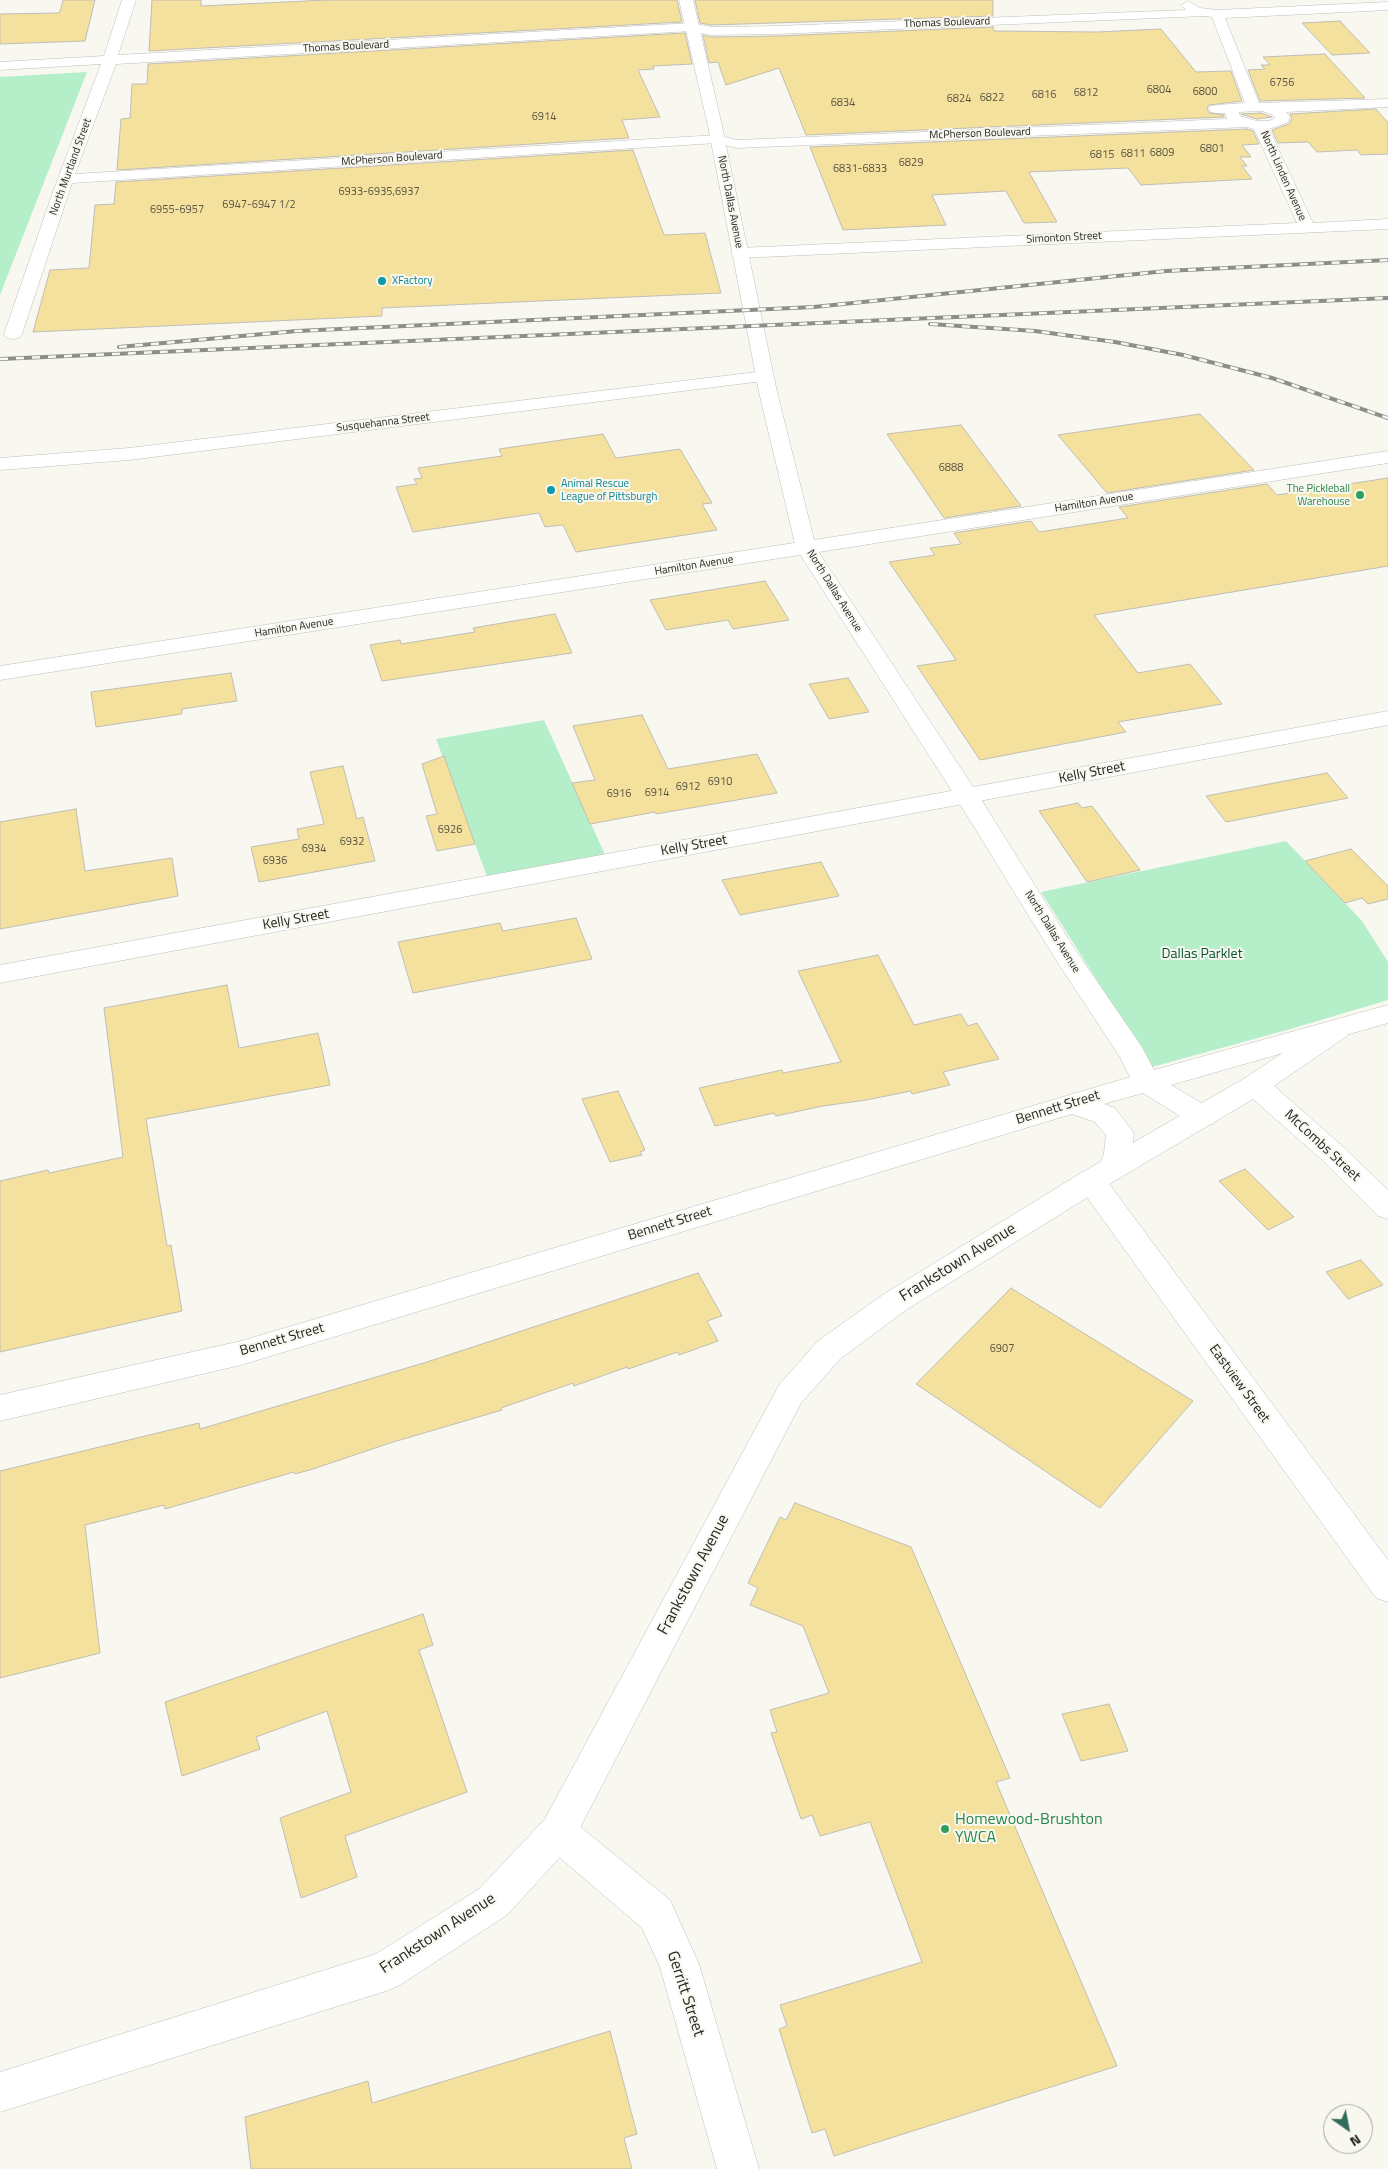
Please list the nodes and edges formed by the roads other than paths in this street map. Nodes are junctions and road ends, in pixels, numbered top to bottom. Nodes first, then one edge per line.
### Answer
1 (129, 0) edge
2 (686, 0) edge
3 (1222, 0) edge
4 (1063, 5) dead end
5 (1043, 6) dead end
6 (1388, 6) edge
7 (1195, 7) edge
8 (984, 8) dead end
9 (1003, 8) dead end
10 (944, 10) dead end
11 (924, 11) dead end
12 (884, 12) dead end
13 (1224, 13) junction
14 (845, 14) dead end
15 (692, 27) junction
16 (110, 60) junction
17 (0, 66) edge
18 (1388, 103) edge
19 (1252, 108) junction
20 (1200, 110) dead end
21 (1078, 115) dead end
22 (1388, 117) edge
23 (981, 120) junction
24 (1280, 122) junction
25 (1252, 124) junction
26 (987, 134) junction
27 (717, 139) junction
28 (67, 179) junction
29 (1388, 224) edge
30 (1306, 227) junction
31 (739, 253) junction
32 (13, 334) dead end
33 (765, 376) junction
34 (1388, 457) edge
35 (0, 464) edge
36 (806, 548) junction
37 (0, 673) edge
38 (1388, 718) edge
39 (967, 796) junction
40 (0, 974) edge
41 (1388, 1014) edge
42 (1338, 1030) junction
43 (1146, 1082) junction
44 (1255, 1086) junction
45 (1073, 1104) junction
46 (1203, 1116) junction
47 (1101, 1175) junction
48 (1388, 1208) edge
49 (0, 1408) edge
50 (1388, 1587) edge
51 (558, 1832) junction
52 (0, 2092) edge
53 (738, 2169) edge

1 - 16 street, North Murtland Street
2 - 15 street, North Dallas Avenue
3 - 13 street
4 - 7 street, Thomas Boulevard
5 - 9 street, Thomas Boulevard
6 - 13 street, Thomas Boulevard
7 - 13 street, Thomas Boulevard
7 - 15 street, Thomas Boulevard
8 - 10 street, Thomas Boulevard
11 - 12 street, Thomas Boulevard
13 - 19 street
14 - 15 street, Thomas Boulevard
15 - 16 street, Thomas Boulevard
15 - 27 street, North Dallas Avenue
16 - 17 street, Thomas Boulevard
16 - 28 street, North Murtland Street
18 - 19 street
19 - 20 street
19 - 24 street
19 - 25 street, North Linden Avenue
21 - 23 street, McPherson Boulevard
22 - 24 street
23 - 26 street
23 - 27 street, McPherson Boulevard
24 - 25 street, McPherson Boulevard
25 - 26 street, McPherson Boulevard
25 - 30 street, North Linden Avenue
26 - 27 street, McPherson Boulevard
27 - 28 street, McPherson Boulevard
27 - 31 street, North Dallas Avenue
28 - 32 street, North Murtland Street
29 - 30 street, Simonton Street
30 - 31 street, Simonton Street
31 - 33 street, North Dallas Avenue
33 - 35 street, Susquehanna Street
33 - 36 street, North Dallas Avenue
34 - 36 street, Hamilton Avenue
36 - 37 street, Hamilton Avenue
36 - 39 street, North Dallas Avenue
38 - 39 street, Kelly Street
39 - 40 street, Kelly Street
39 - 43 street, North Dallas Avenue
41 - 42 street, Frankstown Avenue
42 - 43 street, Bennett Street
42 - 44 street, Frankstown Avenue
43 - 45 street, Bennett Street
43 - 46 street
44 - 46 street, Frankstown Avenue
44 - 48 street, McCombs Street
45 - 47 street
45 - 49 street, Bennett Street
46 - 47 street, Frankstown Avenue
47 - 50 street, Eastview Street
47 - 51 street, Frankstown Avenue
51 - 52 street, Frankstown Avenue
51 - 53 street, Gerritt Street

